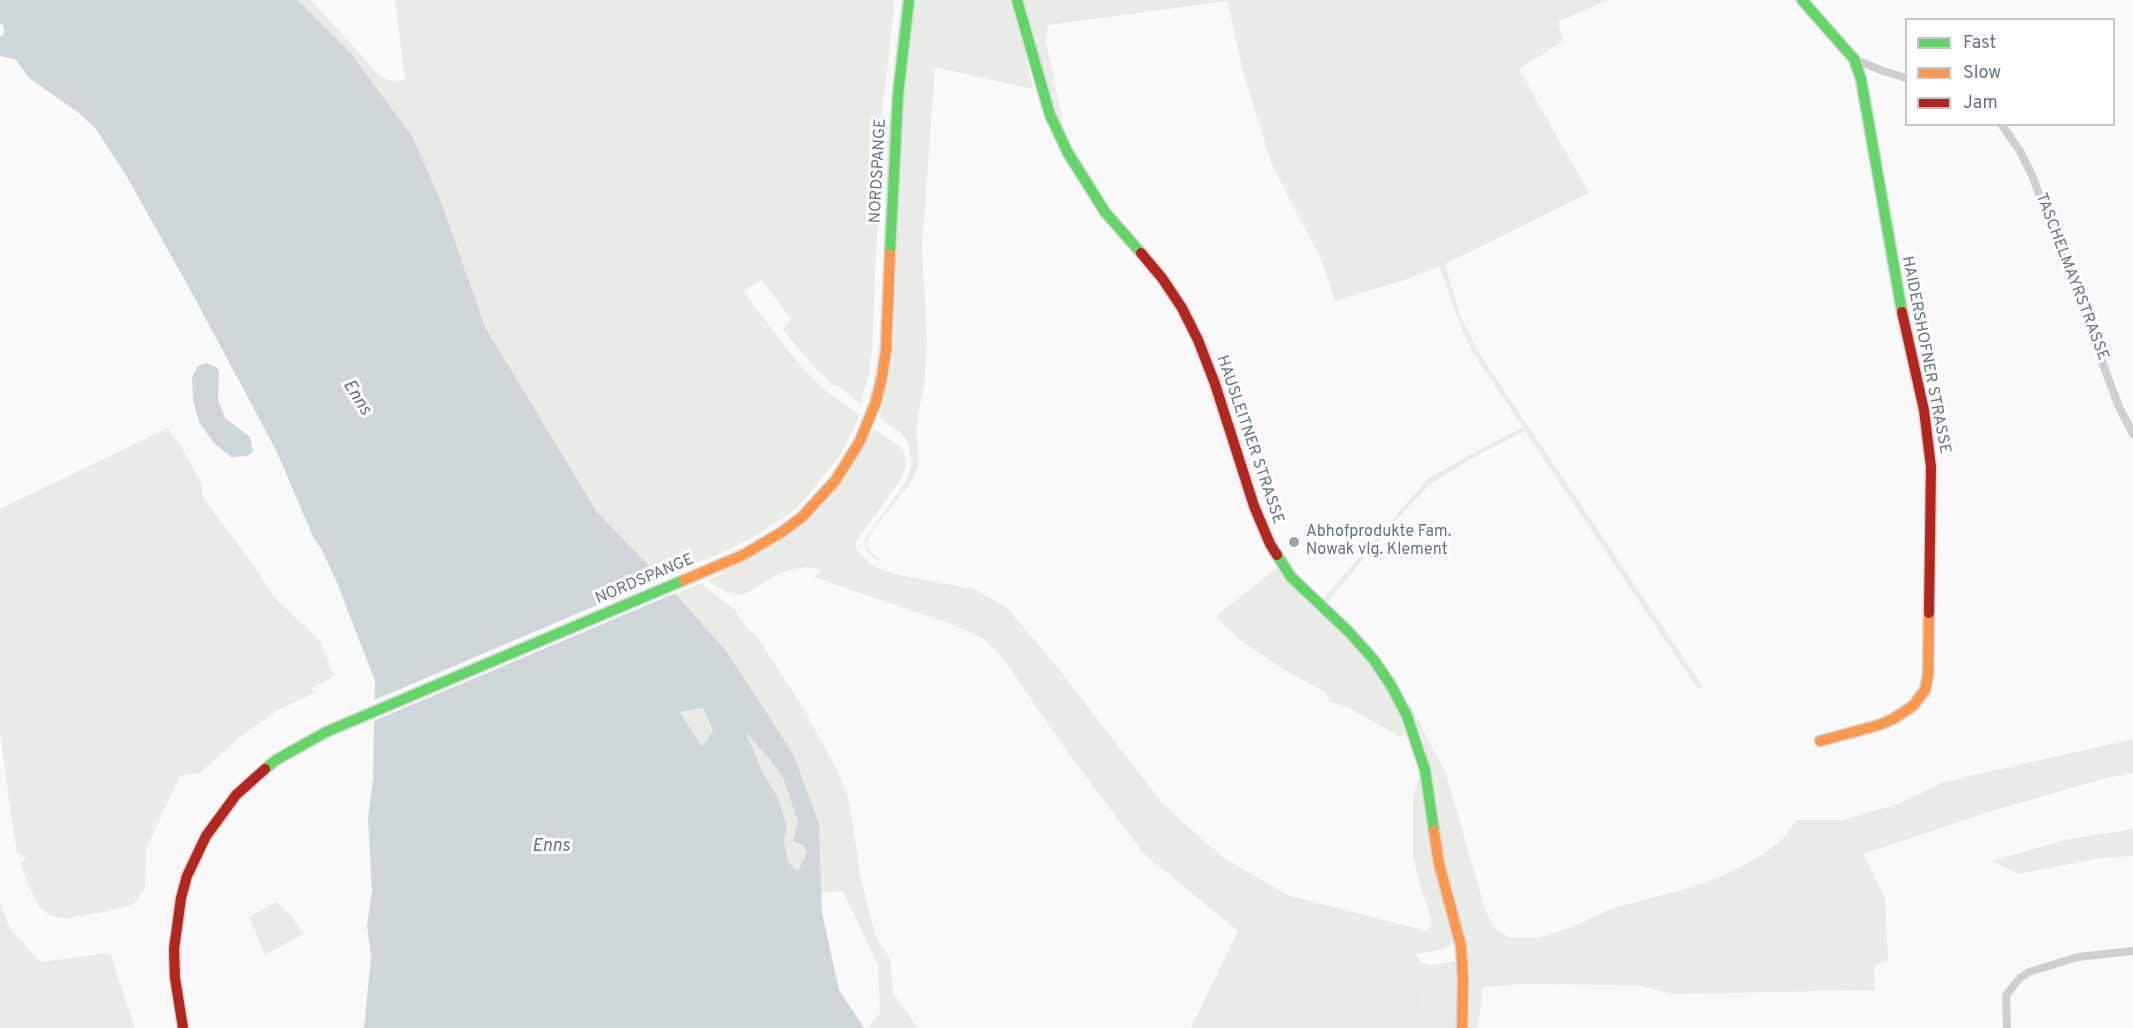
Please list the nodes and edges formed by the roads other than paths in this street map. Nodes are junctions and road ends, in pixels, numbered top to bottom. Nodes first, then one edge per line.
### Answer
1 (909, 0) edge
2 (1017, 0) edge
3 (1802, 0) edge
4 (1854, 59) junction
5 (1905, 78) edge
6 (2002, 126) edge
7 (2133, 434) edge
8 (1820, 741) dead end
9 (2133, 951) edge
10 (183, 1028) edge
11 (1462, 1028) edge
12 (2007, 1028) edge

1 - 10 street, NORDSPANGE
2 - 11 street, HAUSLEITNER STRASSE
3 - 4 street, HAIDERSHOFNER STRASSE
4 - 5 street
4 - 8 street, HAIDERSHOFNER STRASSE
6 - 7 street, TASCHELMAYRSTRASSE
9 - 12 street

